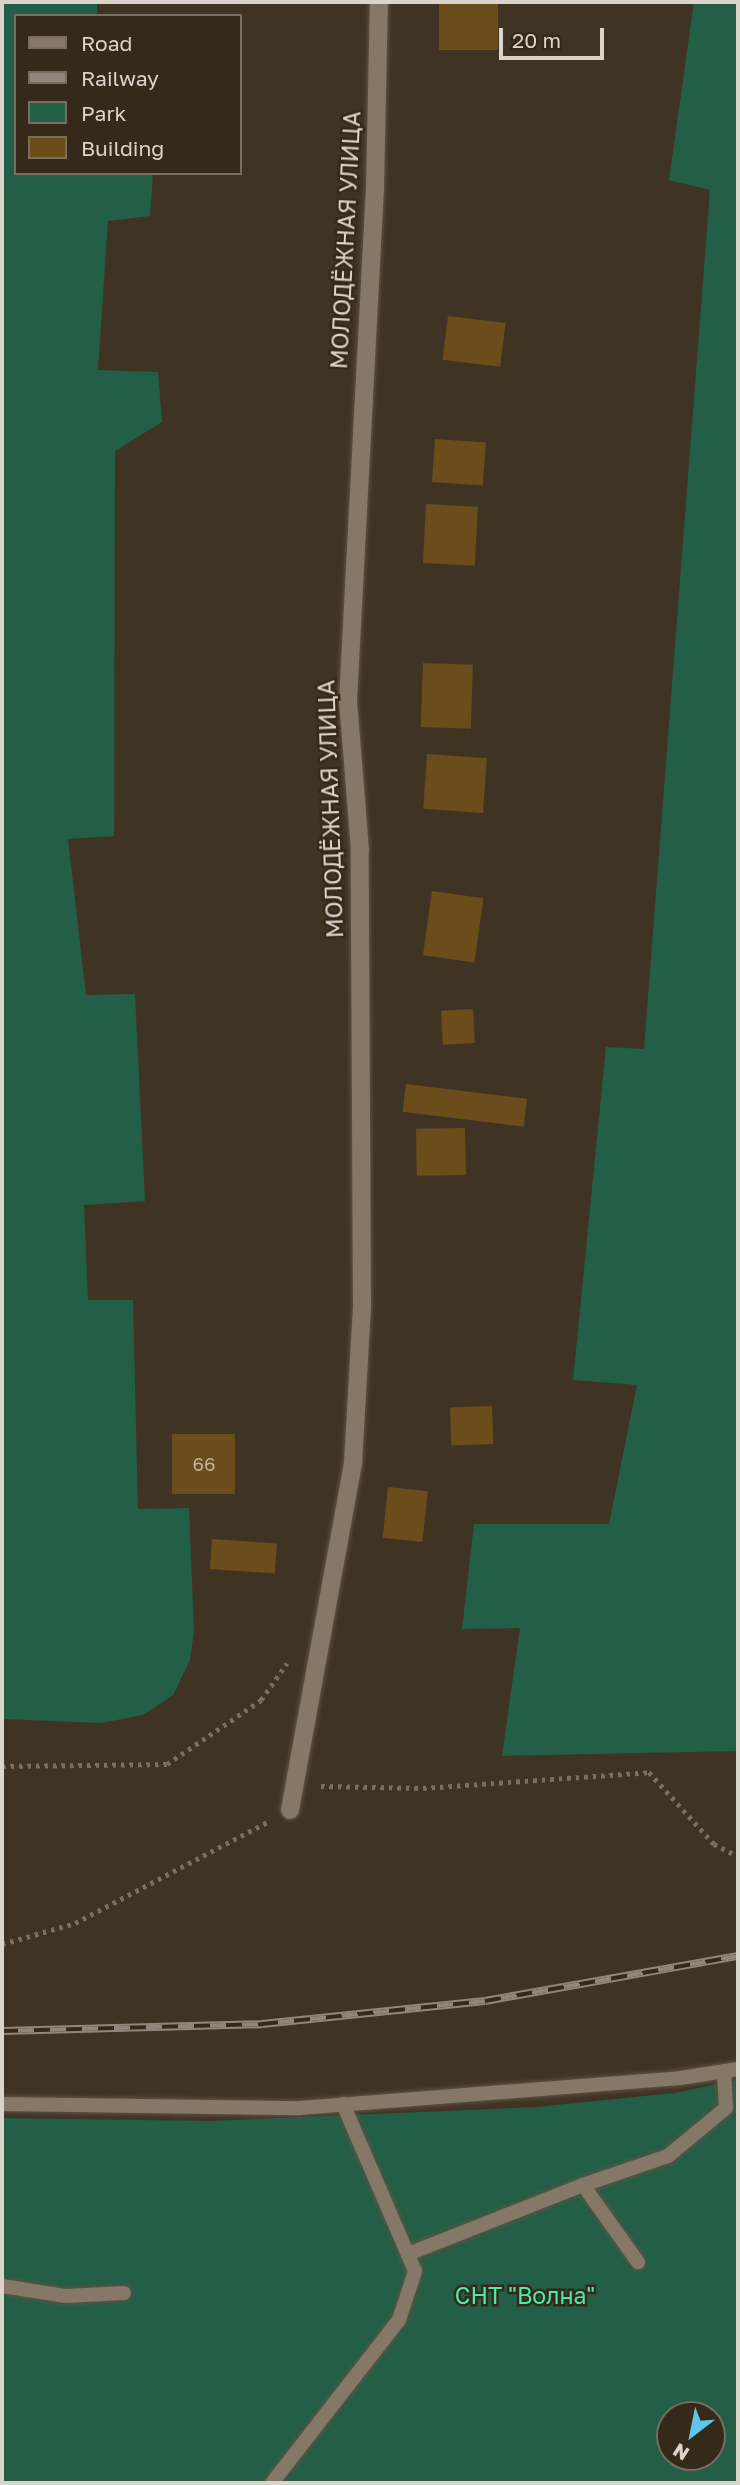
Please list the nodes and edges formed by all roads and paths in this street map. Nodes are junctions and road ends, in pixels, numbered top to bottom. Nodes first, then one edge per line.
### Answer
1 (379, 2) edge
2 (293, 1656) dead end
3 (2, 1766) edge
4 (295, 1785) junction
5 (290, 1810) joint
6 (738, 1856) edge
7 (2, 1944) edge
8 (731, 2070) edge
9 (2, 2104) edge
10 (343, 2105) junction
11 (583, 2185) junction
12 (408, 2254) junction
13 (638, 2262) dead end
14 (2, 2286) edge
15 (124, 2293) dead end
16 (272, 2483) edge

1 - 4 street, МОЛОДЁЖНАЯ УЛИЦА
2 - 3 path
4 - 5 street, МОЛОДЁЖНАЯ УЛИЦА
4 - 6 path
5 - 7 path
8 - 10 lane
8 - 11 lane
9 - 10 lane
10 - 12 lane
11 - 12 lane
11 - 13 lane
12 - 16 lane
14 - 15 lane

